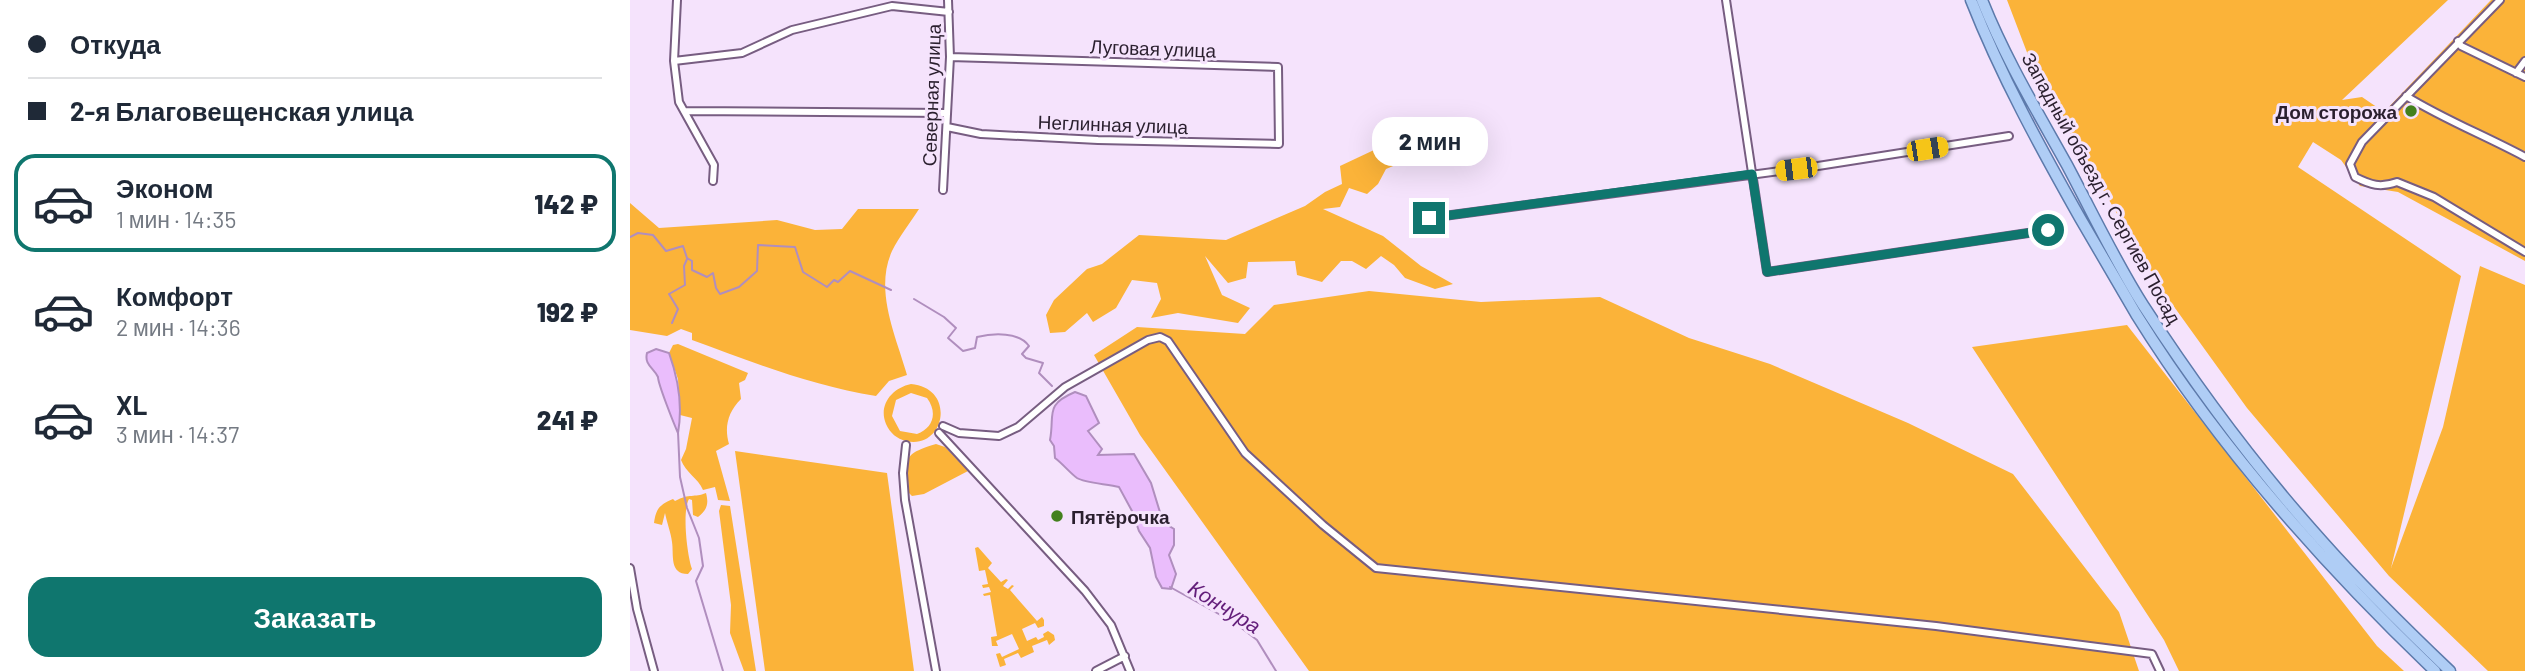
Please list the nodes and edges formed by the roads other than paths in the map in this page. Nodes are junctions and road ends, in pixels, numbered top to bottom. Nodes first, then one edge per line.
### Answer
1 (677, 0) edge
2 (948, 0) edge
3 (1726, 0) edge
4 (1971, 0) edge
5 (1982, 0) edge
6 (2500, 0) edge
7 (949, 12) junction
8 (2458, 41) junction
9 (950, 57) junction
10 (674, 61) junction
11 (2525, 61) edge
12 (2516, 73) junction
13 (2525, 77) edge
14 (2406, 96) junction
15 (684, 111) junction
16 (946, 113) junction
17 (947, 127) junction
18 (2009, 136) dead end
19 (1279, 144) joint
20 (2525, 157) edge
21 (1752, 174) junction
22 (713, 181) dead end
23 (943, 190) dead end
24 (1429, 218) dead end
25 (2048, 230) dead end
26 (2525, 251) edge
27 (943, 426) dead end
28 (939, 433) dead end
29 (906, 444) dead end
30 (630, 568) edge
31 (1125, 656) junction
32 (654, 671) edge
33 (936, 671) edge
34 (1096, 671) edge
35 (1130, 671) edge
36 (2160, 671) edge
37 (2435, 671) edge
38 (2450, 671) edge

1 - 10 street
2 - 7 street, Северная улица
3 - 21 street
4 - 37 main road, Западный объезд г. Сергиев Посад
5 - 38 main road, Западный объезд г. Сергиев Посад
6 - 8 street
7 - 9 street, Северная улица
7 - 10 street
8 - 12 street
8 - 14 street
9 - 16 street, Северная улица
9 - 19 street, Луговая улица
10 - 15 street
11 - 12 street
12 - 13 street
14 - 20 street
14 - 26 street
15 - 16 street
15 - 22 street
16 - 17 street, Северная улица
17 - 19 street, Неглинная улица
17 - 23 street, Северная улица
18 - 21 street
21 - 24 street
21 - 25 street
27 - 36 street
28 - 31 street
29 - 33 street
30 - 32 street
31 - 34 street
31 - 35 street

